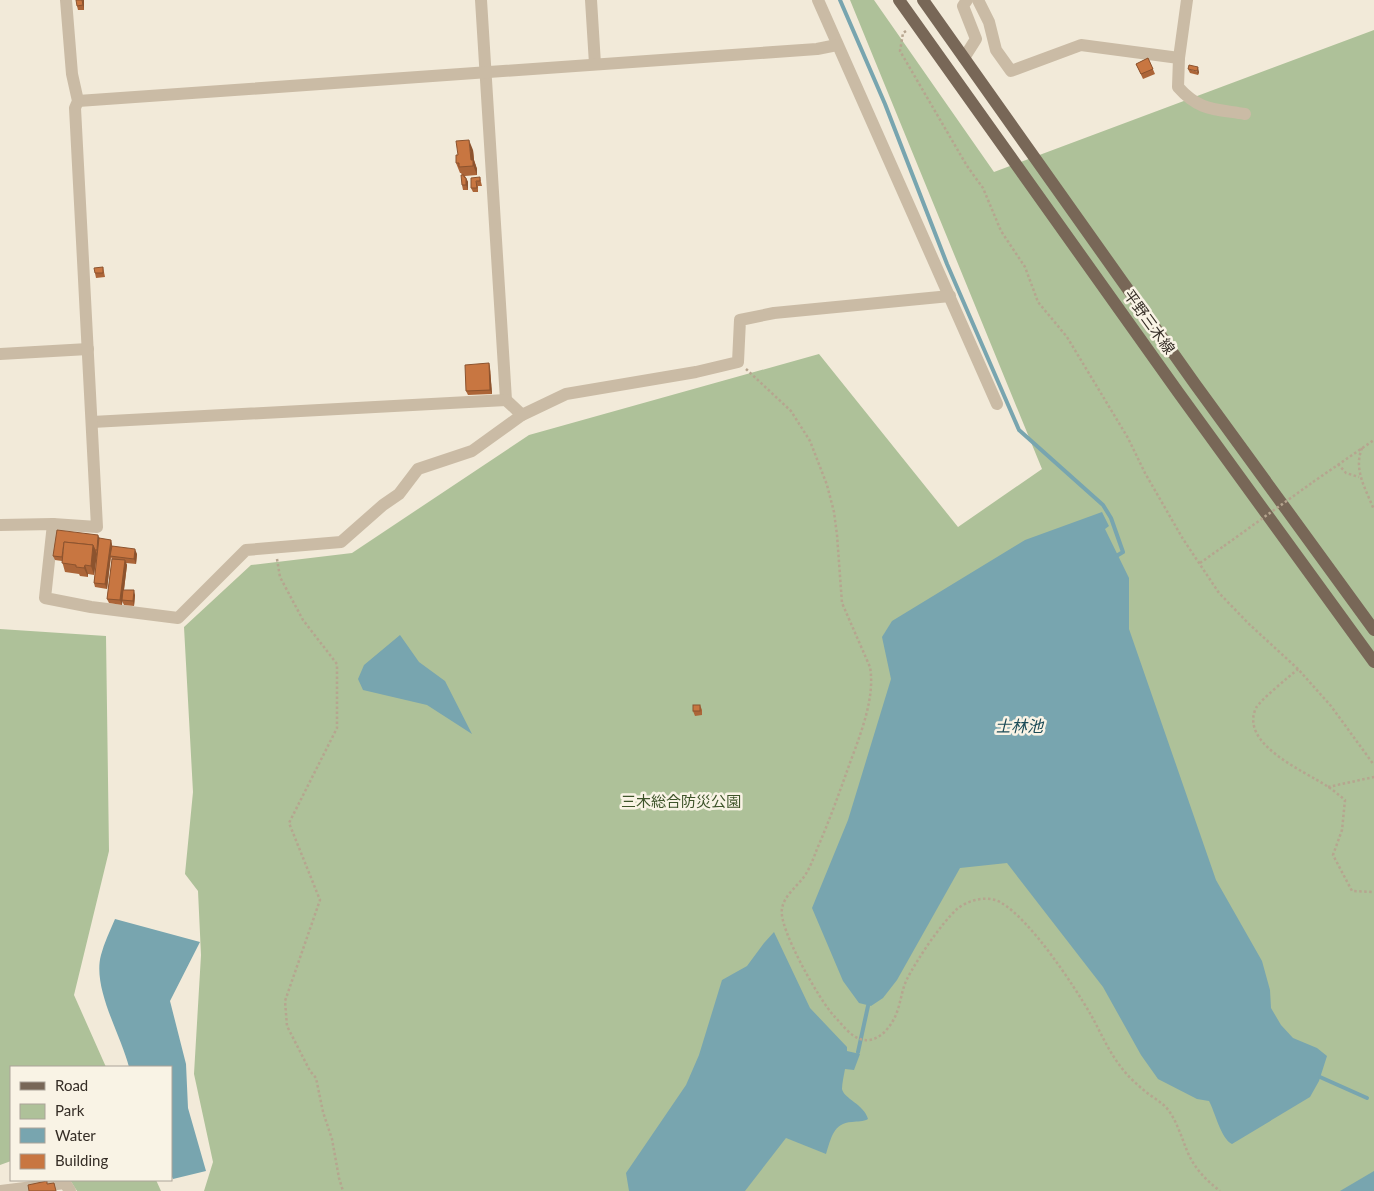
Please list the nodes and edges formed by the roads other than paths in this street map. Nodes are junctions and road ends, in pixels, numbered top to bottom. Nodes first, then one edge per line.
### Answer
1 (66, 0) edge
2 (481, 0) edge
3 (591, 0) edge
4 (818, 0) edge
5 (899, 0) edge
6 (923, 0) edge
7 (967, 0) edge
8 (978, 0) edge
9 (1187, 0) edge
10 (837, 45) junction
11 (964, 58) junction
12 (1179, 58) junction
13 (595, 64) junction
14 (485, 72) junction
15 (78, 101) junction
16 (1245, 114) dead end
17 (950, 296) junction
18 (88, 349) junction
19 (0, 354) edge
20 (506, 400) junction
21 (997, 404) dead end
22 (522, 415) junction
23 (92, 422) junction
24 (53, 524) junction
25 (0, 525) edge
26 (1374, 630) edge
27 (1374, 662) edge
28 (16, 1189) edge
29 (0, 1190) edge
30 (70, 1191) edge

1 - 15 street
2 - 14 street
3 - 13 street
4 - 10 street
5 - 27 main road, 平野三木線
6 - 11 main road, 平野三木線
7 - 11 street
8 - 12 street
9 - 12 street
10 - 13 street
10 - 17 street
11 - 26 main road, 平野三木線
12 - 16 street
13 - 14 street
14 - 15 street
14 - 20 street
15 - 18 street
17 - 21 street
17 - 22 street
18 - 19 street
18 - 23 street
20 - 22 street
20 - 23 street
22 - 24 street
23 - 24 street
24 - 25 street
28 - 29 street
28 - 30 street

